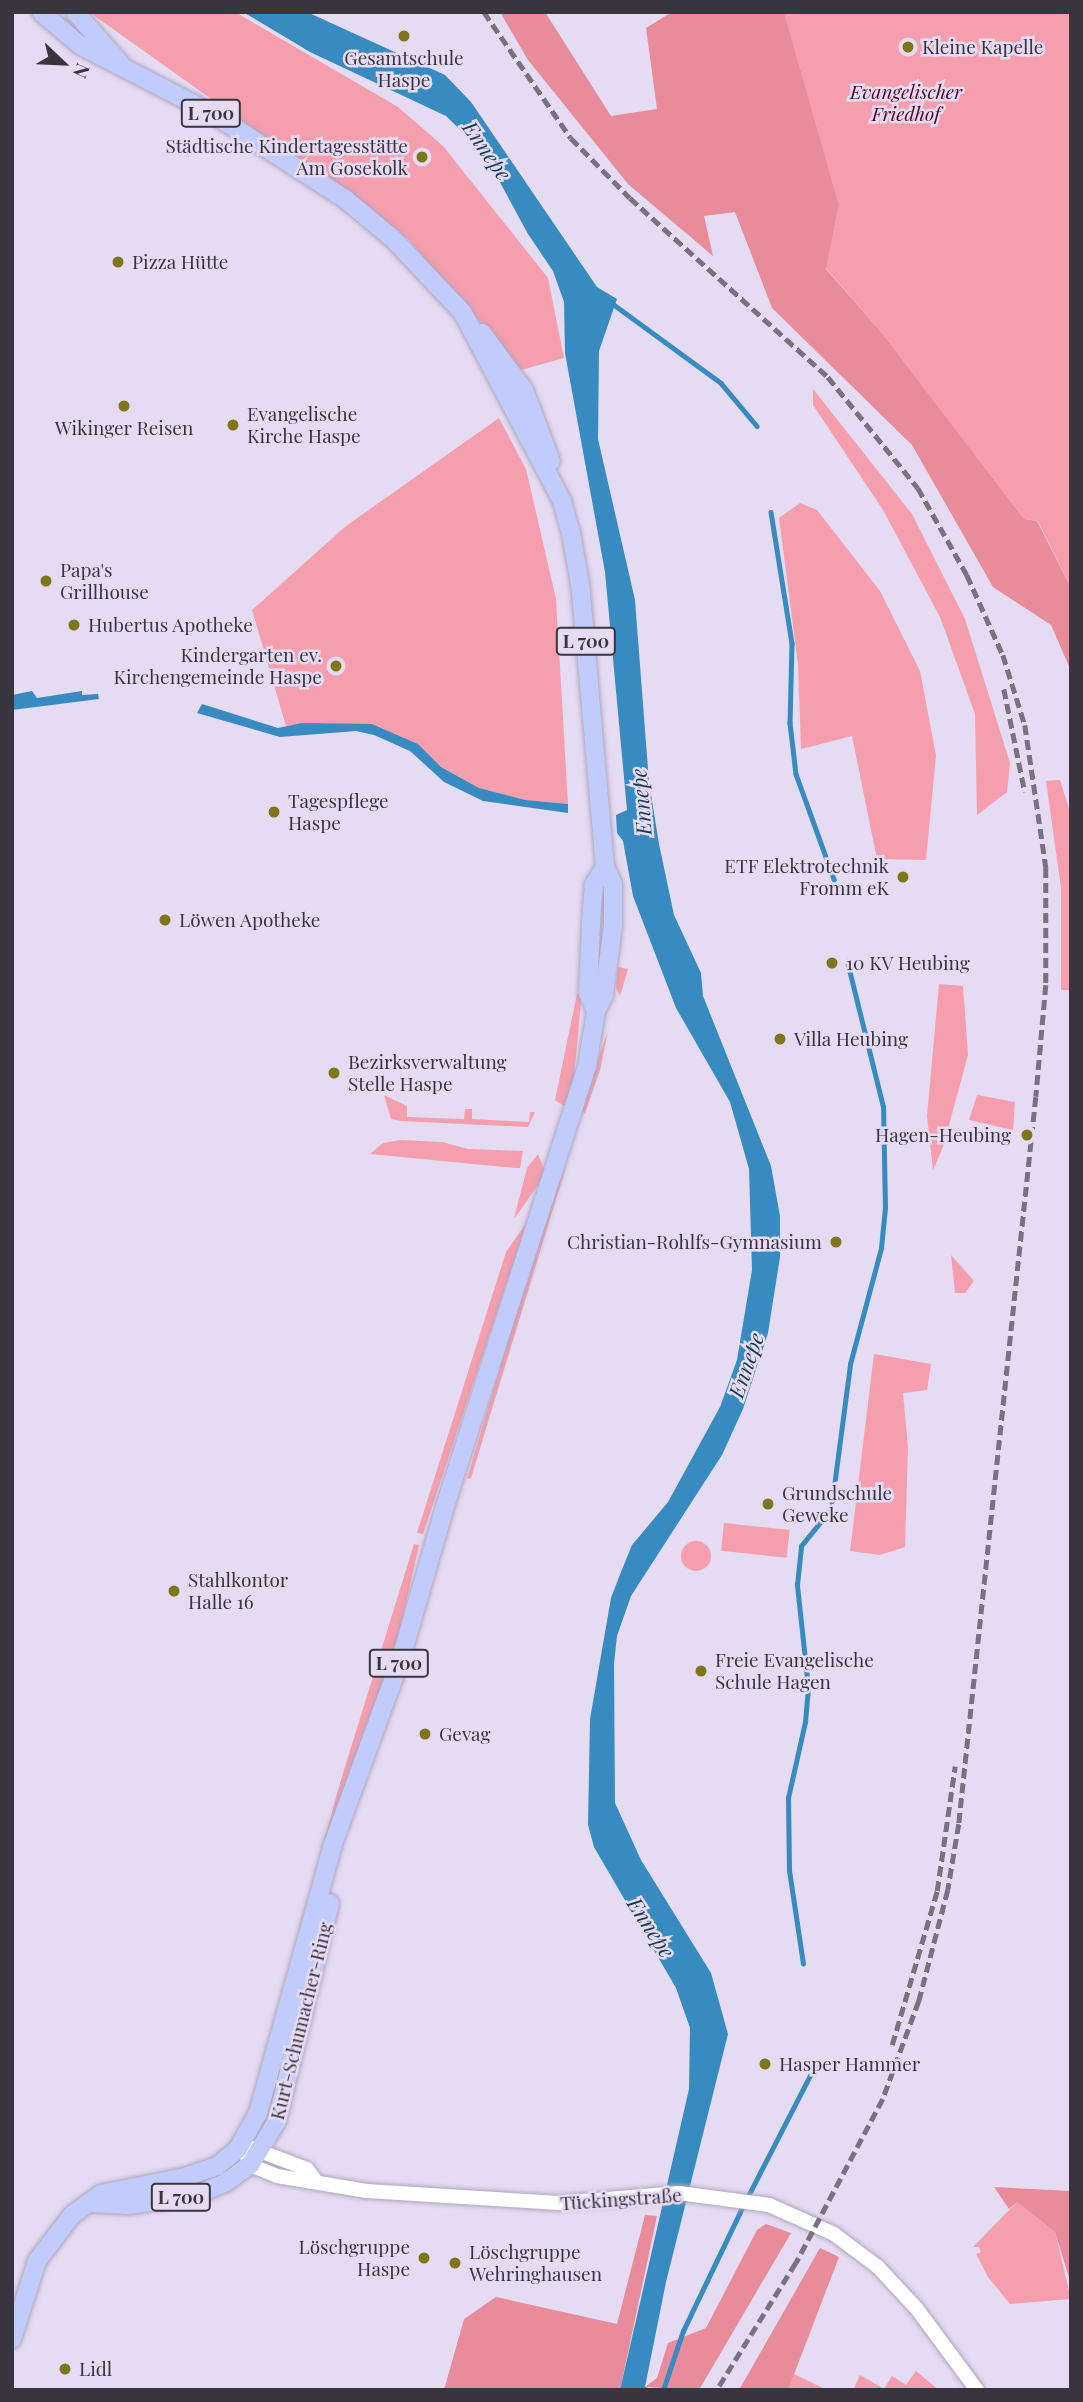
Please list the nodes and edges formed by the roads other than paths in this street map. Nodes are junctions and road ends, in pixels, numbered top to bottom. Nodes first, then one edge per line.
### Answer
1 (41, 12) edge
2 (75, 12) edge
3 (120, 63) junction
4 (345, 1821) junction
5 (242, 2144) junction
6 (255, 2158) junction
7 (89, 2203) junction
8 (12, 2339) edge
9 (977, 2390) edge

1 - 3 main road, L 700
2 - 3 main road, L 700
3 - 4 main road, L 700
4 - 5 main road, Kurt-Schumacher-Ring / L 700
4 - 6 main road, Kurt-Schumacher-Ring / L 700
5 - 6 street, Tückingstraße
5 - 7 main road, Kurt-Schumacher-Ring / L 700
6 - 7 main road, Kurt-Schumacher-Ring / L 700
6 - 9 street, Tückingstraße
7 - 8 main road, L 700

